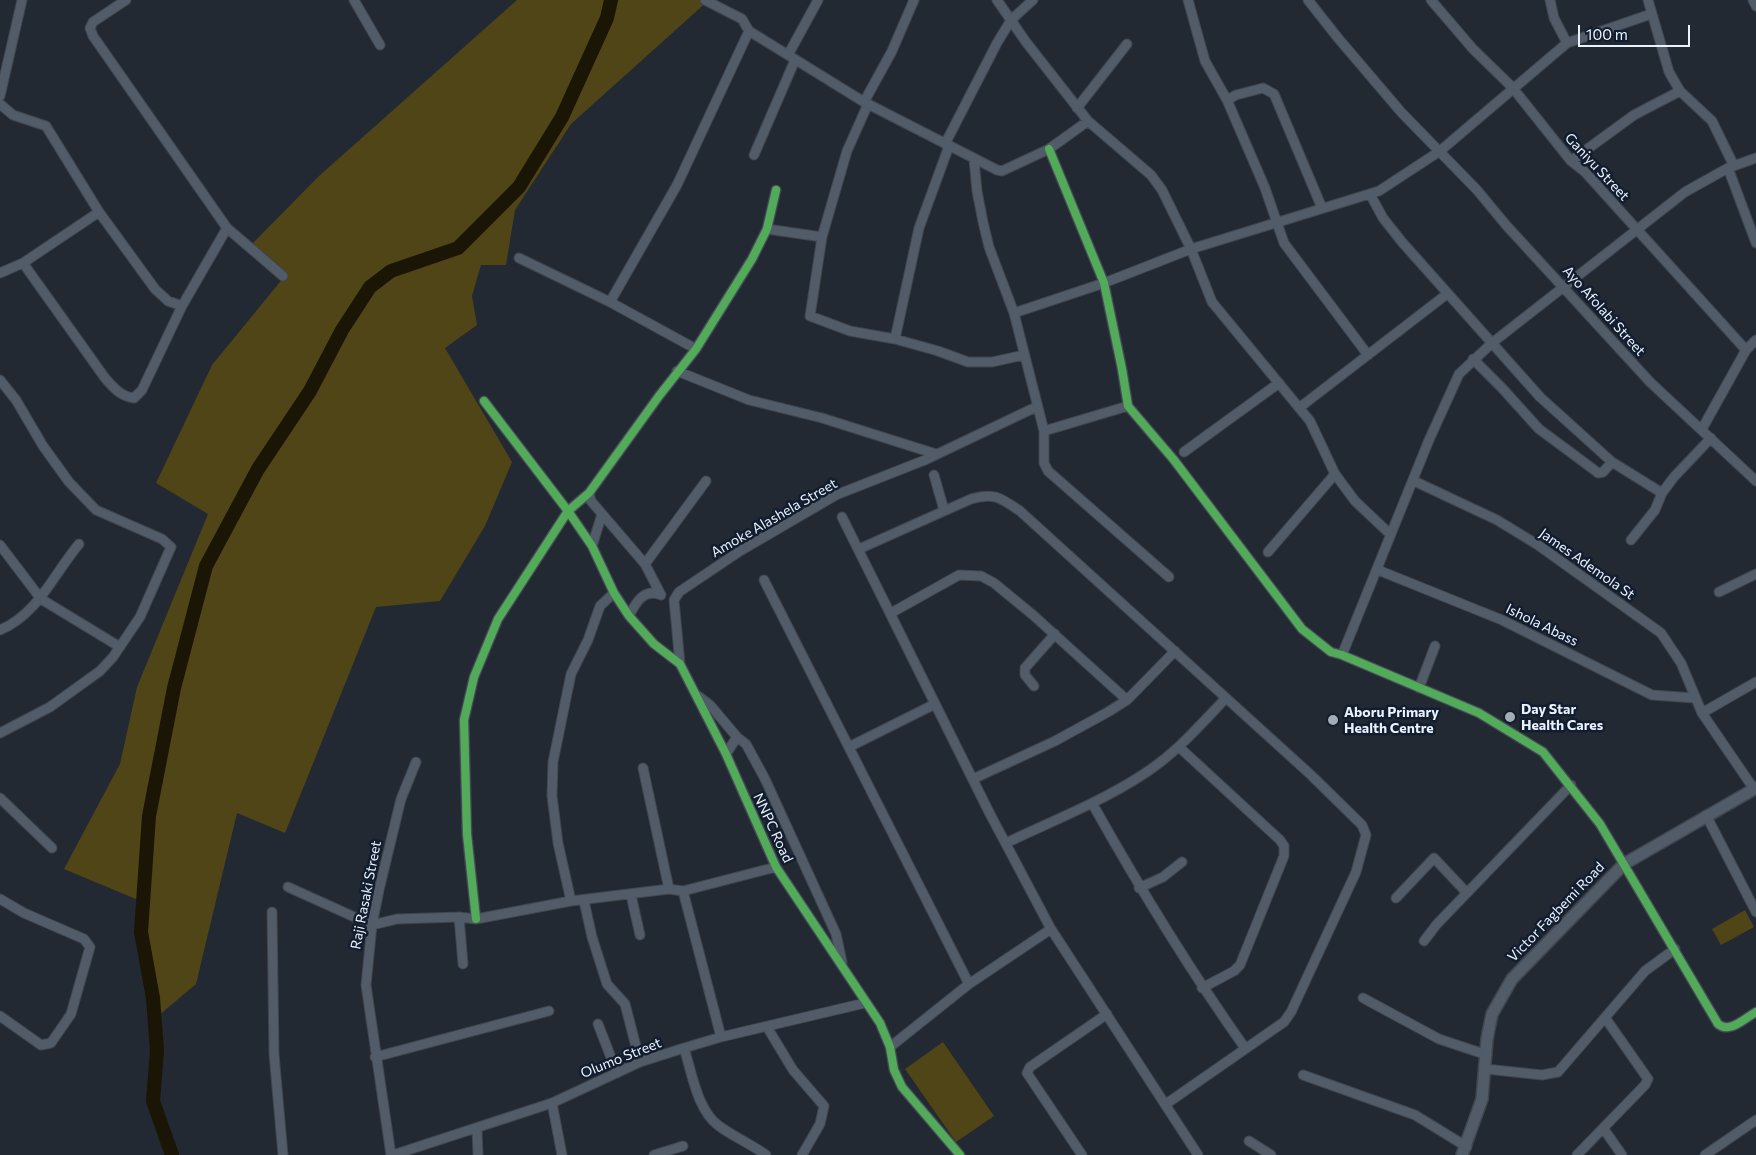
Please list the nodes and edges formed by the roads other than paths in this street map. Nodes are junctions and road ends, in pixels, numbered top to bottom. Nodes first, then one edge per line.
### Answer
1 (22, 0) edge
2 (126, 0) edge
3 (354, 0) edge
4 (705, 0) edge
5 (818, 0) edge
6 (914, 0) edge
7 (997, 0) edge
8 (1033, 0) edge
9 (1188, 0) edge
10 (1308, 0) edge
11 (1431, 0) edge
12 (1550, 0) edge
13 (1648, 0) edge
14 (1753, 0) edge
15 (1756, 6) edge
16 (1651, 14) junction
17 (1011, 20) junction
18 (749, 30) junction
19 (1567, 43) junction
20 (1127, 44) dead end
21 (380, 45) dead end
22 (792, 57) junction
23 (1512, 87) junction
24 (1680, 91) junction
25 (0, 96) edge
26 (1226, 100) junction
27 (866, 103) junction
28 (0, 104) edge
29 (1078, 108) junction
30 (1088, 121) junction
31 (947, 145) junction
32 (1049, 149) junction
33 (1440, 151) junction
34 (754, 155) dead end
35 (1756, 158) edge
36 (974, 160) junction
37 (1572, 161) junction
38 (1731, 167) junction
39 (776, 190) dead end
40 (1370, 194) junction
41 (1322, 208) junction
42 (99, 212) junction
43 (1278, 222) junction
44 (227, 228) junction
45 (767, 229) junction
46 (1636, 230) junction
47 (822, 237) junction
48 (1756, 243) edge
49 (1191, 249) junction
50 (519, 258) dead end
51 (24, 263) junction
52 (0, 273) edge
53 (283, 276) dead end
54 (1104, 284) junction
55 (1563, 286) junction
56 (1446, 294) junction
57 (610, 302) junction
58 (182, 306) junction
59 (1014, 313) junction
60 (895, 339) junction
61 (1756, 340) edge
62 (1492, 343) junction
63 (696, 349) junction
64 (1746, 350) junction
65 (1368, 354) junction
66 (1024, 355) junction
67 (1473, 359) junction
68 (677, 371) junction
69 (0, 380) edge
70 (1279, 383) junction
71 (484, 402) dead end
72 (1128, 406) junction
73 (1036, 407) junction
74 (1299, 408) junction
75 (1702, 429) junction
76 (1044, 431) junction
77 (1711, 438) junction
78 (1184, 452) dead end
79 (936, 454) junction
80 (1612, 462) junction
81 (1335, 474) junction
82 (934, 475) dead end
83 (706, 481) dead end
84 (1414, 481) junction
85 (1756, 481) edge
86 (589, 493) junction
87 (1662, 493) junction
88 (568, 510) junction
89 (944, 510) junction
90 (602, 514) junction
91 (842, 517) dead end
92 (1390, 534) junction
93 (1631, 540) dead end
94 (79, 544) dead end
95 (0, 545) edge
96 (592, 546) junction
97 (859, 549) junction
98 (1268, 552) dead end
99 (645, 564) junction
100 (1378, 570) junction
101 (1756, 574) edge
102 (1169, 577) dead end
103 (764, 580) dead end
104 (1719, 592) dead end
105 (614, 593) junction
106 (661, 595) junction
107 (41, 599) junction
108 (674, 600) junction
109 (891, 613) junction
110 (629, 616) junction
111 (0, 630) edge
112 (1054, 634) junction
113 (1435, 646) dead end
114 (120, 647) junction
115 (1175, 651) junction
116 (1342, 655) junction
117 (680, 664) junction
118 (1756, 682) edge
119 (1034, 686) dead end
120 (1419, 688) junction
121 (696, 695) junction
122 (1226, 698) junction
123 (1694, 698) junction
124 (1127, 700) junction
125 (935, 704) junction
126 (1702, 713) junction
127 (0, 733) edge
128 (736, 737) junction
129 (848, 747) junction
130 (1179, 747) junction
131 (726, 754) junction
132 (416, 762) dead end
133 (643, 768) dead end
134 (973, 778) junction
135 (1571, 785) junction
136 (1755, 788) edge
137 (0, 798) edge
138 (1092, 803) junction
139 (1706, 815) junction
140 (1006, 843) junction
141 (52, 848) dead end
142 (1182, 862) dead end
143 (1624, 864) junction
144 (776, 867) junction
145 (288, 887) dead end
146 (1139, 888) junction
147 (669, 889) junction
148 (683, 891) junction
149 (1467, 893) junction
150 (631, 894) junction
151 (1396, 898) dead end
152 (0, 900) edge
153 (571, 901) junction
154 (584, 902) junction
155 (272, 912) dead end
156 (1756, 912) edge
157 (459, 917) junction
158 (476, 919) junction
159 (372, 925) junction
160 (1051, 929) junction
161 (640, 935) dead end
162 (1424, 940) dead end
163 (1675, 949) junction
164 (463, 964) dead end
165 (844, 970) junction
166 (969, 984) junction
167 (1202, 988) junction
168 (1363, 998) dead end
169 (865, 1003) junction
170 (549, 1012) dead end
171 (1756, 1012) edge
172 (1107, 1014) junction
173 (0, 1016) edge
174 (1606, 1019) junction
175 (598, 1024) dead end
176 (767, 1027) junction
177 (721, 1037) junction
178 (890, 1047) junction
179 (684, 1048) junction
180 (1245, 1048) junction
181 (1487, 1054) junction
182 (375, 1057) junction
183 (640, 1062) junction
184 (1486, 1069) junction
185 (617, 1073) junction
186 (1303, 1075) dead end
187 (552, 1103) junction
188 (1166, 1104) junction
189 (1756, 1120) edge
190 (1603, 1128) junction
191 (477, 1129) junction
192 (1249, 1141) dead end
193 (683, 1146) dead end
194 (1464, 1151) edge
195 (282, 1155) edge
196 (392, 1155) edge
197 (478, 1155) edge
198 (562, 1155) edge
199 (654, 1155) edge
200 (766, 1155) edge
201 (802, 1155) edge
202 (960, 1155) edge
203 (1082, 1155) edge
204 (1198, 1155) edge
205 (1270, 1155) edge
206 (1577, 1155) edge
207 (1622, 1155) edge
208 (1705, 1155) edge

1 - 25 street
2 - 44 street
3 - 21 street
4 - 18 street
5 - 22 street
6 - 27 street
7 - 17 street
8 - 17 street
9 - 26 street
10 - 33 street, Ayo Afolabi Street
11 - 23 street, Ganiyu Street
12 - 19 street
13 - 16 street
14 - 15 street
16 - 19 street
16 - 24 street
17 - 29 street
17 - 31 street
18 - 22 street
18 - 57 street
19 - 23 street
20 - 29 street
22 - 27 street
22 - 34 street
23 - 33 street
23 - 37 street, Ganiyu Street
24 - 37 street
24 - 38 street
26 - 41 street
26 - 43 street
27 - 31 street
27 - 47 street
28 - 42 street
29 - 30 street
30 - 32 street
30 - 49 street
31 - 36 street
31 - 60 street
32 - 36 street
32 - 54 street
33 - 40 street
33 - 55 street, Ayo Afolabi Street
35 - 38 street
36 - 59 street
37 - 46 street, Ganiyu Street
38 - 46 street
38 - 48 street
39 - 45 street
40 - 41 street
40 - 56 street
41 - 43 street
42 - 51 street
42 - 58 street
43 - 49 street
43 - 65 street
44 - 53 street
44 - 58 street
45 - 47 street
45 - 63 street
46 - 55 street
46 - 64 street, Ganiyu Street
47 - 60 street
49 - 54 street
49 - 70 street
50 - 57 street
51 - 52 street
51 - 58 street
54 - 59 street
54 - 72 street
55 - 62 street
55 - 75 street, Ayo Afolabi Street
56 - 62 street
56 - 65 street
57 - 63 street
59 - 66 street
60 - 66 street
61 - 64 street
62 - 67 street
62 - 80 street
63 - 68 street
64 - 75 street
65 - 74 street
66 - 73 street
67 - 80 street
67 - 84 street
68 - 79 street
68 - 86 street
69 - 114 street
70 - 74 street
70 - 78 street
71 - 88 street, NNPC Road
72 - 76 street
72 - 116 street
73 - 76 street
73 - 79 street, Amoke Alashela Street
74 - 81 street
75 - 77 street, Ayo Afolabi Street
76 - 102 street
77 - 85 street, Ayo Afolabi Street
77 - 87 street
79 - 108 street, Amoke Alashela Street
80 - 87 street
81 - 92 street
81 - 98 street
82 - 89 street
83 - 99 street
84 - 92 street
84 - 123 street, James Ademola St
86 - 88 street
86 - 90 street
87 - 93 street
88 - 96 street, NNPC Road
88 - 158 street
89 - 97 street
89 - 115 street
90 - 96 street
90 - 99 street
91 - 97 street
92 - 100 street
94 - 107 street
95 - 107 street
96 - 105 street, NNPC Road
97 - 109 street
99 - 106 street
100 - 116 street
100 - 123 street, Ishola Abass
101 - 104 street
103 - 129 street
105 - 110 street, NNPC Road
105 - 153 street
106 - 108 street
106 - 110 street
107 - 111 street
107 - 114 street
108 - 117 street
109 - 112 street
109 - 125 street
110 - 117 street, NNPC Road
112 - 119 street
112 - 124 street
113 - 120 street
114 - 127 street
115 - 122 street
115 - 124 street
116 - 120 street
117 - 121 street, NNPC Road
118 - 126 street
120 - 135 street
121 - 128 street
121 - 131 street, NNPC Road
122 - 130 street
122 - 180 street
123 - 126 street, James Ademola St
124 - 134 street
125 - 129 street
125 - 134 street
126 - 136 street, James Ademola St
128 - 131 street
128 - 165 street
129 - 166 street
130 - 138 street
130 - 167 street
131 - 144 street, NNPC Road
132 - 159 street, Raji Rasaki Street
133 - 147 street
134 - 140 street
135 - 143 street
135 - 149 street
136 - 139 street, Victor Fagbemi Road
137 - 141 street
138 - 140 street
138 - 146 street
139 - 143 street, Victor Fagbemi Road
139 - 156 street
140 - 160 street
142 - 146 street
143 - 163 street
143 - 181 street, Victor Fagbemi Road
144 - 148 street
144 - 165 street, NNPC Road
145 - 159 street
146 - 167 street
147 - 148 street
147 - 150 street
148 - 177 street
149 - 151 street
149 - 162 street
150 - 154 street
150 - 161 street
152 - 173 street
153 - 154 street
153 - 158 street
154 - 183 street
155 - 195 street
157 - 158 street
157 - 159 street
157 - 164 street
159 - 182 street, Raji Rasaki Street
160 - 166 street
160 - 172 street
163 - 171 street
163 - 174 street
165 - 169 street, NNPC Road
166 - 178 street
167 - 180 street
168 - 181 street
169 - 176 street, Olumo Street
169 - 178 street, NNPC Road
170 - 182 street
172 - 188 street
172 - 203 street
174 - 184 street
174 - 190 street
175 - 185 street
176 - 177 street, Olumo Street
176 - 201 street
177 - 179 street, Olumo Street
178 - 202 street, NNPC Road
179 - 183 street, Olumo Street
179 - 200 street
180 - 188 street
181 - 184 street, Victor Fagbemi Road
182 - 196 street, Raji Rasaki Street
183 - 185 street, Olumo Street
184 - 194 street, Victor Fagbemi Road
185 - 187 street, Olumo Street
186 - 194 street
187 - 191 street, Olumo Street
187 - 198 street
188 - 204 street
189 - 208 street
190 - 206 street
190 - 207 street
191 - 196 street, Olumo Street
191 - 197 street
192 - 205 street
193 - 199 street

